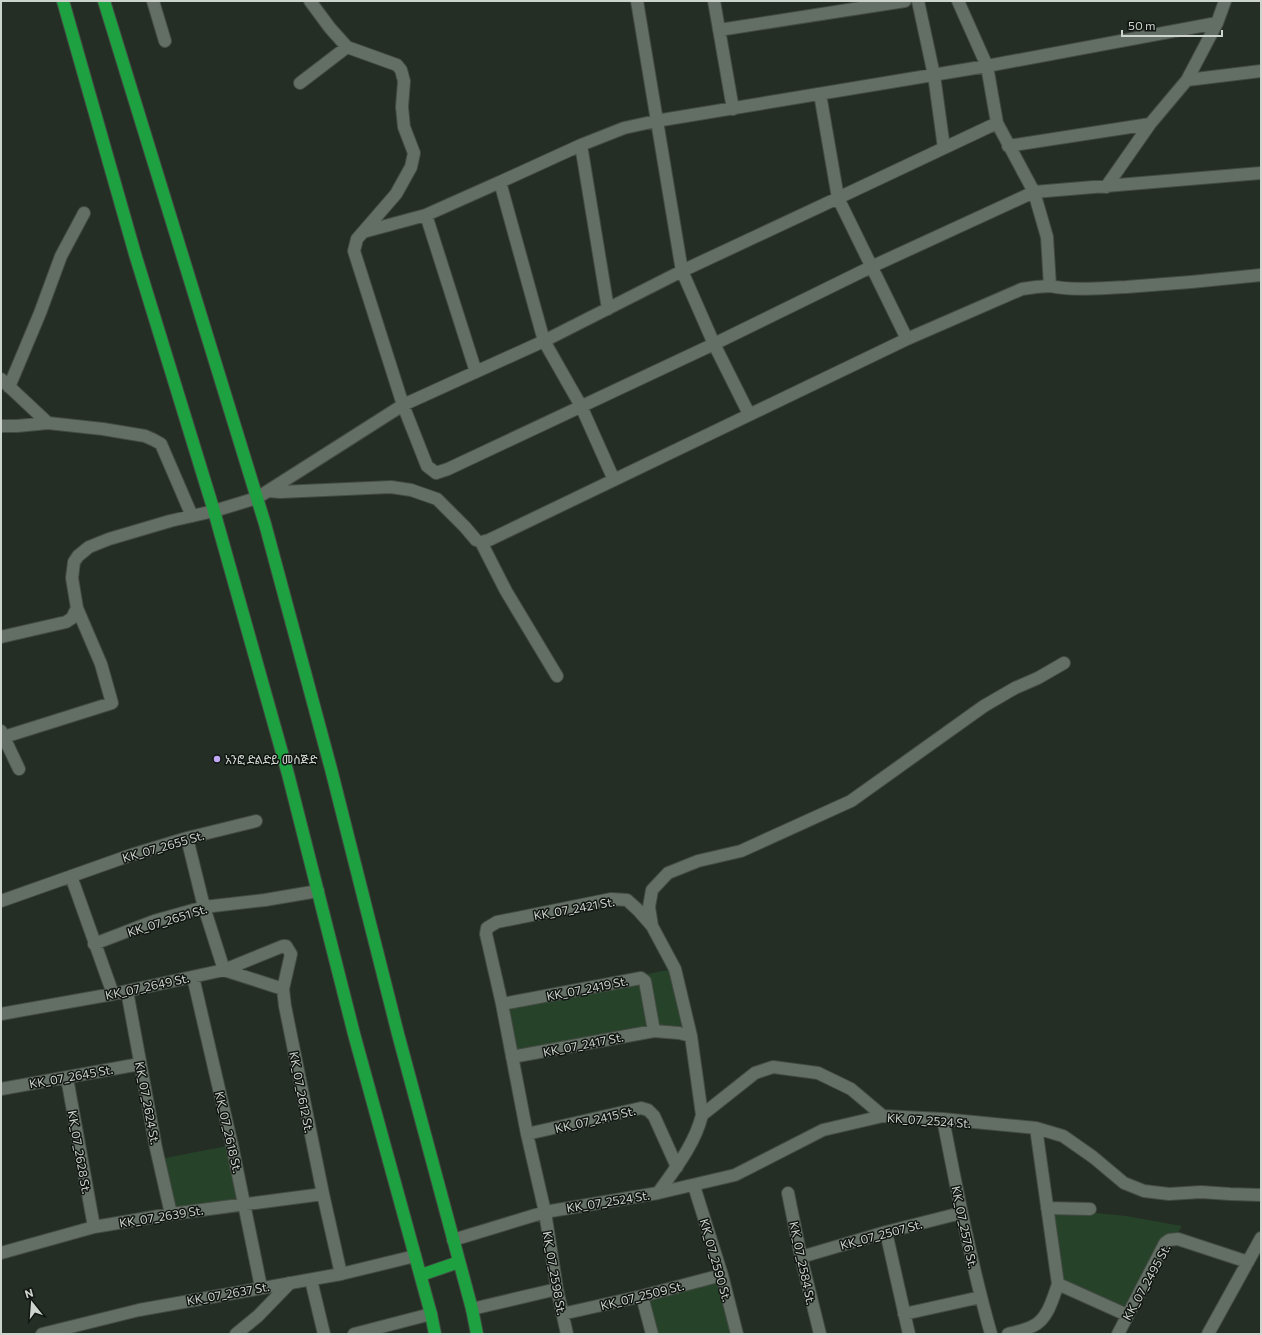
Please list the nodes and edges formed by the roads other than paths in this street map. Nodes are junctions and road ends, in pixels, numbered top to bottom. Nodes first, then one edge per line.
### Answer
1 (63, 1) edge
2 (104, 1) edge
3 (153, 1) edge
4 (310, 1) edge
5 (637, 1) edge
6 (714, 1) edge
7 (905, 1) edge
8 (918, 1) edge
9 (958, 1) edge
10 (1225, 1) edge
11 (1217, 23) junction
12 (719, 30) junction
13 (165, 41) dead end
14 (347, 47) junction
15 (986, 66) junction
16 (1261, 71) edge
17 (934, 75) junction
18 (1187, 80) junction
19 (300, 83) dead end
20 (820, 94) junction
21 (732, 109) junction
22 (656, 121) junction
23 (997, 123) junction
24 (1150, 124) junction
25 (581, 145) junction
26 (1008, 146) junction
27 (944, 148) junction
28 (1261, 173) edge
29 (500, 182) junction
30 (1106, 187) junction
31 (1034, 192) junction
32 (838, 198) junction
33 (84, 213) dead end
34 (426, 214) junction
35 (363, 232) junction
36 (871, 267) junction
37 (682, 271) junction
38 (1261, 275) edge
39 (1050, 286) junction
40 (608, 309) junction
41 (907, 339) junction
42 (544, 341) junction
43 (714, 344) junction
44 (476, 372) junction
45 (5, 383) edge
46 (403, 405) junction
47 (581, 406) junction
48 (750, 414) junction
49 (48, 423) junction
50 (1, 426) edge
51 (614, 480) junction
52 (269, 491) junction
53 (256, 498) junction
54 (214, 512) junction
55 (192, 516) junction
56 (481, 542) junction
57 (77, 608) junction
58 (1, 637) edge
59 (1064, 663) dead end
60 (557, 676) dead end
61 (2, 734) edge
62 (19, 769) dead end
63 (256, 821) dead end
64 (187, 838) junction
65 (71, 876) junction
66 (318, 891) junction
67 (1, 901) edge
68 (204, 907) junction
69 (652, 926) junction
70 (487, 928) joint
71 (94, 944) junction
72 (288, 948) joint
73 (224, 970) junction
74 (193, 977) junction
75 (283, 989) junction
76 (126, 991) junction
77 (113, 994) junction
78 (502, 1004) junction
79 (1, 1014) edge
80 (654, 1031) junction
81 (691, 1036) junction
82 (512, 1057) junction
83 (140, 1064) junction
84 (66, 1078) junction
85 (1, 1089) edge
86 (702, 1115) junction
87 (883, 1116) junction
88 (943, 1119) junction
89 (1036, 1128) junction
90 (527, 1134) junction
91 (677, 1167) junction
92 (694, 1186) junction
93 (658, 1193) junction
94 (788, 1193) dead end
95 (323, 1194) junction
96 (1261, 1195) edge
97 (245, 1204) junction
98 (1047, 1208) junction
99 (1090, 1209) dead end
100 (545, 1212) junction
101 (961, 1213) junction
102 (171, 1214) junction
103 (94, 1227) junction
104 (886, 1232) junction
105 (1261, 1238) edge
106 (453, 1240) junction
107 (1, 1253) edge
108 (415, 1256) junction
109 (801, 1257) junction
110 (459, 1262) junction
111 (1248, 1262) junction
112 (341, 1274) junction
113 (421, 1275) junction
114 (722, 1275) junction
115 (311, 1280) junction
116 (290, 1283) junction
117 (1058, 1284) junction
118 (261, 1287) junction
119 (557, 1289) junction
120 (642, 1296) junction
121 (980, 1297) junction
122 (472, 1309) junction
123 (431, 1314) junction
124 (562, 1314) junction
125 (904, 1314) junction
126 (1127, 1315) junction
127 (42, 1334) edge
128 (236, 1334) edge
129 (324, 1334) edge
130 (354, 1334) edge
131 (435, 1334) edge
132 (477, 1334) edge
133 (567, 1334) edge
134 (652, 1334) edge
135 (737, 1334) edge
136 (820, 1334) edge
137 (909, 1334) edge
138 (992, 1334) edge
139 (1008, 1334) edge
140 (1118, 1334) edge
141 (1208, 1334) edge

1 - 54 highway
2 - 53 highway
3 - 13 street
4 - 14 street
5 - 22 street
6 - 12 street
7 - 12 street
8 - 17 street
9 - 15 street
10 - 11 street
11 - 15 street
11 - 18 street
12 - 21 street
14 - 19 street
14 - 35 street
15 - 17 street
15 - 23 street
16 - 18 street
17 - 20 street
17 - 27 street
18 - 24 street
20 - 21 street
20 - 32 street
21 - 22 street
22 - 25 street
22 - 37 street
23 - 26 street
23 - 27 street
24 - 26 street
24 - 30 street
25 - 29 street
25 - 40 street
26 - 31 street
27 - 32 street
28 - 30 street
29 - 34 street
29 - 42 street
30 - 31 street
31 - 36 street
31 - 39 street
32 - 36 street
32 - 37 street
33 - 45 street
34 - 35 street
34 - 44 street
35 - 46 street
36 - 41 street
36 - 43 street
37 - 40 street
37 - 43 street
38 - 39 street
39 - 41 street
40 - 42 street
41 - 48 street
42 - 44 street
42 - 47 street
43 - 47 street
43 - 48 street
44 - 46 street
45 - 49 street
46 - 47 street
46 - 52 street
47 - 51 street
48 - 51 street
49 - 50 street
49 - 55 street
51 - 56 street
52 - 53 street
52 - 56 street
53 - 54 street
53 - 106 highway
54 - 55 street
54 - 66 highway
55 - 57 street
56 - 60 street
57 - 58 street
57 - 61 street
59 - 69 street
61 - 62 street
63 - 64 street, KK_07_2655 St.
64 - 65 street, KK_07_2655 St.
64 - 68 street
65 - 67 street, KK_07_2655 St.
65 - 71 street
66 - 68 street, KK_07_2651 St.
66 - 108 highway
68 - 71 street, KK_07_2651 St.
68 - 73 street
69 - 70 street, KK_07_2421 St.
69 - 81 street
70 - 78 street, KK_07_2598 St.
71 - 77 street
72 - 73 street, KK_07_2649 St.
72 - 75 street, KK_07_2612 St.
73 - 74 street, KK_07_2649 St.
73 - 75 street
74 - 76 street, KK_07_2649 St.
74 - 97 street, KK_07_2618 St.
75 - 95 street, KK_07_2612 St.
76 - 77 street, KK_07_2649 St.
76 - 83 street, KK_07_2624 St.
77 - 79 street, KK_07_2649 St.
78 - 80 street, KK_07_2419 St.
78 - 82 street, KK_07_2598 St.
80 - 81 street, KK_07_2417 St.
80 - 82 street, KK_07_2417 St.
81 - 86 street
82 - 90 street, KK_07_2598 St.
83 - 84 street, KK_07_2645 St.
83 - 102 street, KK_07_2624 St.
84 - 85 street, KK_07_2645 St.
84 - 103 street, KK_07_2628 St.
86 - 87 street
86 - 91 street
87 - 88 street, KK_07_2524 St.
87 - 92 street, KK_07_2524 St.
88 - 89 street, KK_07_2524 St.
88 - 101 street, KK_07_2576 St.
89 - 96 street, KK_07_2524 St.
89 - 98 street
90 - 91 street, KK_07_2415 St.
90 - 100 street, KK_07_2598 St.
91 - 93 street
92 - 93 street, KK_07_2524 St.
92 - 114 street, KK_07_2590 St.
93 - 100 street, KK_07_2524 St.
94 - 109 street, KK_07_2584 St.
95 - 97 street, KK_07_2639 St.
95 - 112 street, KK_07_2612 St.
97 - 102 street, KK_07_2639 St.
97 - 118 street, KK_07_2618 St.
98 - 99 street
98 - 117 street
100 - 106 street, KK_07_2524 St.
100 - 119 street, KK_07_2598 St.
101 - 104 street, KK_07_2507 St.
101 - 121 street, KK_07_2576 St.
102 - 103 street, KK_07_2639 St.
103 - 107 street, KK_07_2639 St.
104 - 109 street, KK_07_2507 St.
104 - 125 street
105 - 111 street
106 - 110 highway
108 - 112 street, KK_07_2637 St.
108 - 113 highway
109 - 136 street, KK_07_2584 St.
110 - 113 highway
110 - 122 highway
111 - 126 street, KK_07_2495 St.
111 - 141 street
112 - 115 street, KK_07_2637 St.
113 - 123 highway
114 - 120 street, KK_07_2509 St.
114 - 135 street, KK_07_2590 St.
115 - 116 street, KK_07_2637 St.
115 - 129 street
116 - 118 street, KK_07_2637 St.
116 - 128 street
117 - 126 street
117 - 139 street
118 - 127 street, KK_07_2637 St.
119 - 122 street
119 - 124 street, KK_07_2598 St.
120 - 124 street, KK_07_2509 St.
120 - 134 street
121 - 125 street
121 - 138 street, KK_07_2576 St.
122 - 132 highway
123 - 130 street
123 - 131 highway
124 - 133 street, KK_07_2598 St.
125 - 137 street
126 - 140 street, KK_07_2495 St.

